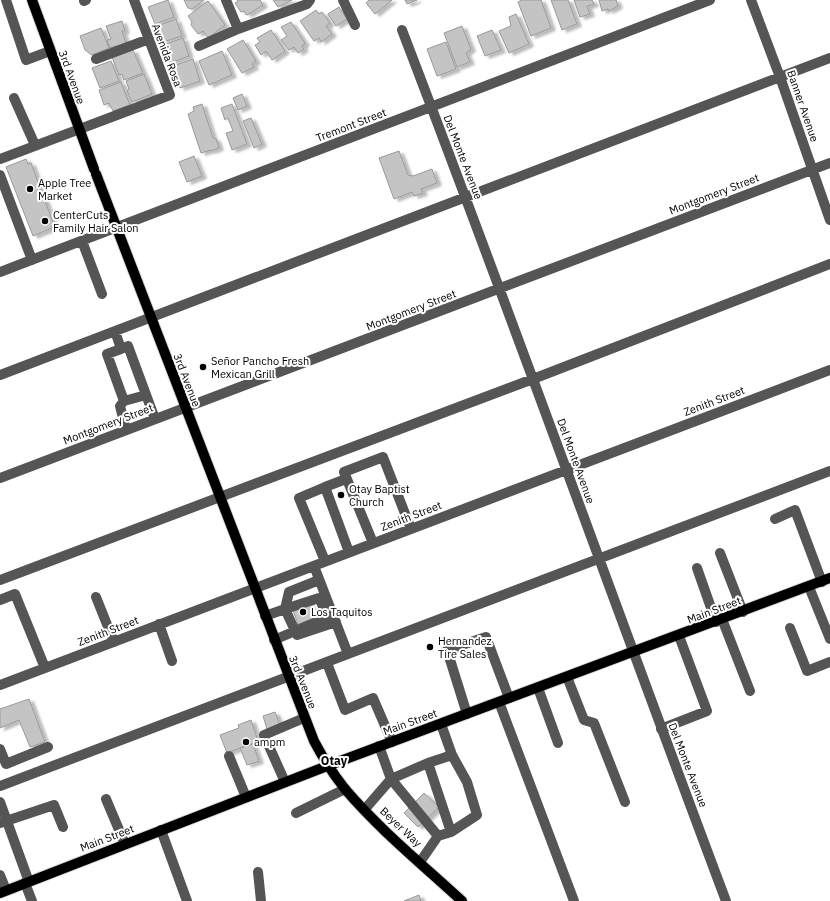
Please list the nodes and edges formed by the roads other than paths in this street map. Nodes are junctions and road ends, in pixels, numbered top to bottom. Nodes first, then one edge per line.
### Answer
1 (6, 0) edge
2 (32, 0) edge
3 (134, 0) edge
4 (226, 0) edge
5 (310, 0) edge
6 (342, 0) edge
7 (710, 0) edge
8 (751, 0) edge
9 (355, 25) dead end
10 (238, 29) junction
11 (402, 30) dead end
12 (149, 39) junction
13 (199, 46) dead end
14 (50, 51) junction
15 (830, 58) edge
16 (96, 60) dead end
17 (780, 77) junction
18 (14, 98) dead end
19 (432, 108) junction
20 (78, 128) junction
21 (36, 145) junction
22 (0, 159) edge
23 (830, 162) edge
24 (812, 170) junction
25 (0, 175) edge
26 (466, 198) junction
27 (830, 220) edge
28 (116, 228) junction
29 (82, 241) junction
30 (32, 260) junction
31 (830, 264) edge
32 (0, 272) edge
33 (499, 290) junction
34 (102, 294) dead end
35 (151, 317) junction
36 (114, 331) junction
37 (121, 349) junction
38 (830, 370) edge
39 (0, 375) edge
40 (533, 379) junction
41 (146, 395) junction
42 (124, 401) junction
43 (185, 407) junction
44 (155, 419) junction
45 (126, 430) junction
46 (567, 469) junction
47 (830, 471) edge
48 (0, 478) edge
49 (346, 479) junction
50 (325, 487) junction
51 (220, 498) junction
52 (775, 519) dead end
53 (411, 529) junction
54 (373, 543) junction
55 (349, 552) junction
56 (720, 553) dead end
57 (599, 558) junction
58 (325, 562) junction
59 (314, 566) junction
60 (697, 568) dead end
61 (0, 580) edge
62 (320, 580) junction
63 (826, 580) edge
64 (809, 586) junction
65 (254, 588) junction
66 (96, 597) dead end
67 (0, 600) edge
68 (285, 609) junction
69 (743, 612) junction
70 (265, 616) junction
71 (719, 620) junction
72 (336, 622) junction
73 (159, 624) junction
74 (790, 628) dead end
75 (295, 631) junction
76 (679, 636) junction
77 (830, 639) edge
78 (274, 640) junction
79 (114, 642) junction
80 (633, 653) junction
81 (348, 654) junction
82 (172, 661) dead end
83 (327, 662) junction
84 (830, 662) edge
85 (44, 668) junction
86 (288, 677) junction
87 (567, 677) junction
88 (0, 685) edge
89 (538, 688) junction
90 (750, 691) dead end
91 (509, 698) junction
92 (499, 702) junction
93 (467, 714) junction
94 (304, 718) junction
95 (441, 724) junction
96 (661, 729) junction
97 (392, 742) junction
98 (558, 743) dead end
99 (379, 746) junction
100 (48, 748) dead end
101 (0, 749) edge
102 (452, 755) junction
103 (229, 756) dead end
104 (428, 763) junction
105 (327, 766) junction
106 (391, 778) junction
107 (285, 782) junction
108 (0, 786) edge
109 (345, 789) junction
110 (246, 797) junction
111 (106, 799) dead end
112 (0, 802) edge
113 (624, 802) dead end
114 (365, 809) junction
115 (296, 813) dead end
116 (3, 821) edge
117 (63, 827) dead end
118 (161, 830) junction
119 (451, 832) junction
120 (438, 836) junction
121 (125, 844) junction
122 (420, 862) junction
123 (258, 872) dead end
124 (0, 875) edge
125 (27, 882) junction
126 (3, 891) edge
127 (32, 901) edge
128 (187, 901) edge
129 (261, 901) edge
130 (462, 901) edge
131 (574, 901) edge
132 (726, 901) edge

1 - 14 street
2 - 14 main road, 3rd Avenue
3 - 12 street, Avenida Rosa
4 - 10 street
5 - 10 street
6 - 9 street
7 - 19 street, Tremont Street
8 - 17 street, Banner Avenue
10 - 13 street
11 - 19 street, Del Monte Avenue
12 - 16 street
12 - 20 street, Avenida Rosa
14 - 20 main road, 3rd Avenue
15 - 17 street
17 - 24 street, Banner Avenue
17 - 26 street
18 - 21 street
19 - 26 street, Del Monte Avenue
19 - 28 street, Tremont Street
20 - 21 street, Avenida Rosa
20 - 28 main road, 3rd Avenue
21 - 22 street, Avenida Rosa
23 - 24 street, Montgomery Street
24 - 27 street, Banner Avenue
24 - 33 street, Montgomery Street
25 - 30 street
26 - 33 street, Del Monte Avenue
26 - 35 street
28 - 29 street, Tremont Street
28 - 35 main road, 3rd Avenue
29 - 30 street, Tremont Street
29 - 34 street
30 - 32 street, Tremont Street
31 - 40 street
33 - 40 street, Del Monte Avenue
33 - 43 street, Montgomery Street
35 - 36 street
35 - 43 main road, 3rd Avenue
36 - 37 street
36 - 39 street
37 - 41 street
37 - 42 street
38 - 46 street, Zenith Street
40 - 46 street, Del Monte Avenue
40 - 51 street
41 - 42 street
41 - 44 street
42 - 45 street
43 - 44 street, Montgomery Street
43 - 51 main road, 3rd Avenue
44 - 45 street, Montgomery Street
45 - 48 street, Montgomery Street
46 - 53 street, Zenith Street
46 - 57 street, Del Monte Avenue
47 - 57 street
49 - 50 street
49 - 53 street
49 - 54 street
50 - 55 street
50 - 58 street
51 - 61 street
51 - 65 main road, 3rd Avenue
52 - 63 street
53 - 54 street, Zenith Street
54 - 55 street, Zenith Street
55 - 58 street, Zenith Street
56 - 69 street
57 - 80 street, Del Monte Avenue
57 - 81 street
58 - 59 street, Zenith Street
59 - 62 street
59 - 65 street, Zenith Street
60 - 71 street
62 - 68 street
62 - 72 street
63 - 64 main road, Main Street
64 - 69 main road, Main Street
64 - 77 street
65 - 70 main road, 3rd Avenue
65 - 73 street, Zenith Street
66 - 79 street
67 - 85 street
68 - 70 street
68 - 75 street
68 - 75 street
69 - 71 main road, Main Street
70 - 78 main road, 3rd Avenue
71 - 76 main road, Main Street
71 - 90 street
72 - 75 street
72 - 81 street
73 - 79 street, Zenith Street
73 - 82 street
74 - 84 street
75 - 78 street
76 - 80 main road, Main Street
76 - 96 street
78 - 86 main road, 3rd Avenue
79 - 85 street, Zenith Street
80 - 87 main road, Main Street
80 - 96 street, Del Monte Avenue
81 - 83 street
83 - 86 street
83 - 97 street
85 - 88 street, Zenith Street
86 - 94 main road, 3rd Avenue
86 - 108 street
87 - 89 main road, Main Street
87 - 113 street
89 - 91 main road, Main Street
89 - 98 street
91 - 92 main road, Main Street
91 - 93 street
92 - 93 main road, Main Street
92 - 131 street
93 - 95 main road, Main Street
94 - 105 main road, 3rd Avenue
94 - 107 street
95 - 97 main road, Main Street
95 - 102 street
96 - 132 street, Del Monte Avenue
97 - 99 main road, Main Street
99 - 105 main road, Main Street
99 - 106 street
100 - 101 street
102 - 104 street
102 - 119 street
103 - 110 street
104 - 106 street
104 - 119 street
105 - 107 main road, Main Street
105 - 109 main road, Beyer Way
106 - 114 street
106 - 120 street
107 - 110 main road, Main Street
109 - 114 main road, Beyer Way
109 - 115 street
110 - 118 main road, Main Street
111 - 121 street
112 - 116 street
114 - 122 main road, Beyer Way
116 - 117 street
116 - 125 street
118 - 121 main road, Main Street
118 - 128 street
119 - 120 street
120 - 122 street
121 - 125 main road, Main Street
122 - 130 main road, Beyer Way
123 - 129 street
124 - 126 street
125 - 126 main road, Main Street
125 - 127 street

